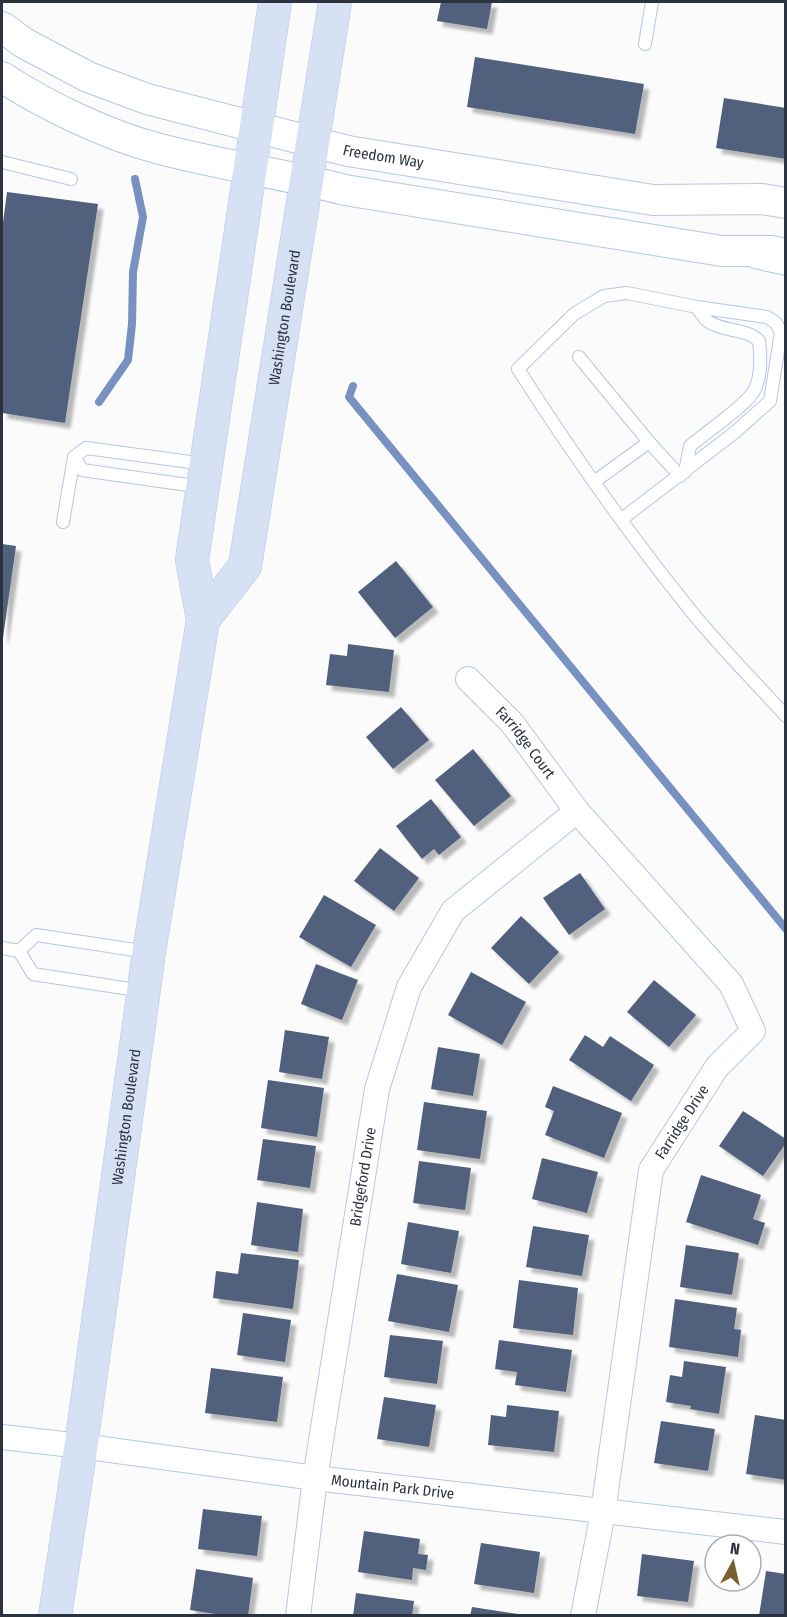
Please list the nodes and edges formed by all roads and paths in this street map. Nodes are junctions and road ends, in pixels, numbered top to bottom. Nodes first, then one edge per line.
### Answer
1 (275, 2) edge
2 (335, 2) edge
3 (652, 2) edge
4 (2, 27) edge
5 (645, 44) dead end
6 (2, 77) edge
7 (257, 126) junction
8 (313, 142) junction
9 (2, 162) edge
10 (250, 168) junction
11 (71, 179) dead end
12 (307, 180) junction
13 (786, 203) edge
14 (722, 251) junction
15 (786, 254) edge
16 (786, 269) edge
17 (697, 307) junction
18 (579, 357) dead end
19 (649, 442) junction
20 (74, 457) junction
21 (682, 474) junction
22 (204, 475) junction
23 (594, 482) junction
24 (622, 519) junction
25 (63, 522) dead end
26 (203, 620) junction
27 (468, 679) dead end
28 (786, 716) edge
29 (578, 811) junction
30 (2, 948) edge
31 (19, 951) junction
32 (149, 952) junction
33 (144, 991) junction
34 (2, 1437) edge
35 (81, 1446) junction
36 (315, 1478) junction
37 (603, 1512) junction
38 (786, 1532) edge
39 (55, 1616) edge
40 (298, 1616) edge
41 (583, 1616) edge

1 - 7 main road, Washington Boulevard
2 - 8 main road, Washington Boulevard
3 - 5 lane
4 - 7 street, Freedom Way
6 - 10 street
7 - 8 street, Freedom Way
7 - 10 main road, Washington Boulevard
8 - 12 main road, Washington Boulevard
8 - 13 street, Freedom Way
9 - 11 lane
10 - 12 street
10 - 22 main road, Washington Boulevard
12 - 14 street
12 - 26 main road, Washington Boulevard
14 - 15 street
14 - 16 lane
17 - 21 lane
17 - 21 lane
17 - 23 lane
18 - 19 lane
19 - 21 lane
19 - 23 lane
20 - 22 lane
20 - 22 lane
20 - 25 lane
21 - 24 lane
22 - 26 main road, Washington Boulevard
23 - 24 lane
24 - 28 lane
26 - 32 main road, Washington Boulevard
27 - 29 street, Farridge Court
29 - 36 street, Bridgeford Drive
29 - 37 street, Farridge Drive
30 - 31 lane
31 - 32 lane
31 - 33 lane
32 - 33 main road, Washington Boulevard
33 - 35 main road, Washington Boulevard
34 - 35 street, Mountain Park Drive
35 - 36 street, Mountain Park Drive
35 - 39 main road, Washington Boulevard
36 - 37 street, Mountain Park Drive
36 - 40 street, Bridgeford Drive
37 - 38 street, Mountain Park Drive
37 - 41 street, Farridge Drive

